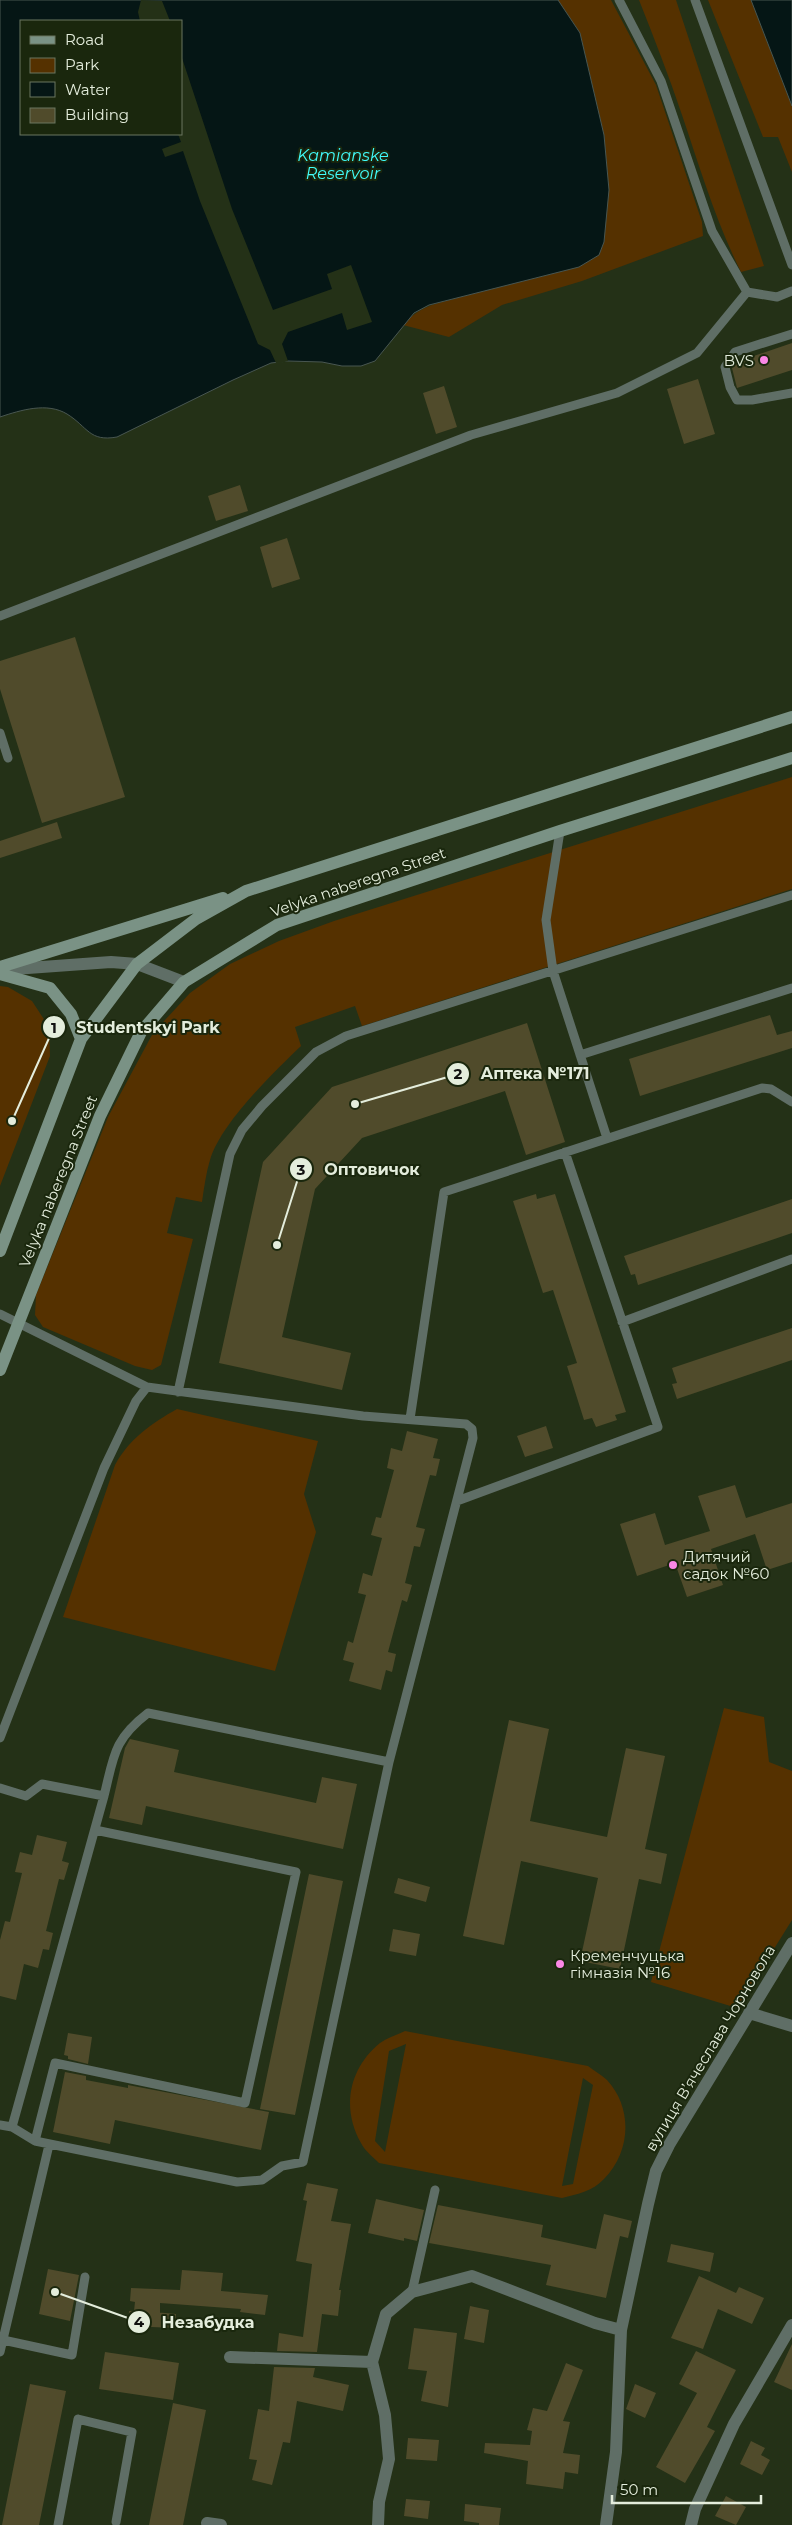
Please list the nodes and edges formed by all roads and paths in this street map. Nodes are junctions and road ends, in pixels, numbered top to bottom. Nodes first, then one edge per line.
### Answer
1 (620, 0) edge
2 (695, 0) edge
3 (792, 265) edge
4 (792, 291) edge
5 (747, 292) junction
6 (792, 334) edge
7 (792, 393) edge
8 (0, 616) edge
9 (792, 716) edge
10 (0, 733) edge
11 (8, 758) dead end
12 (792, 758) edge
13 (560, 831) junction
14 (246, 891) junction
15 (792, 895) edge
16 (137, 964) junction
17 (0, 968) edge
18 (552, 971) junction
19 (0, 974) edge
20 (184, 982) junction
21 (792, 988) edge
22 (81, 1039) junction
23 (580, 1055) junction
24 (792, 1102) edge
25 (607, 1138) junction
26 (565, 1152) junction
27 (0, 1251) edge
28 (792, 1259) edge
29 (0, 1314) edge
30 (622, 1322) junction
31 (18, 1323) junction
32 (0, 1370) edge
33 (147, 1387) junction
34 (178, 1392) junction
35 (410, 1419) junction
36 (456, 1501) junction
37 (0, 1738) edge
38 (389, 1762) junction
39 (0, 1788) edge
40 (104, 1796) junction
41 (95, 1830) junction
42 (792, 1943) edge
43 (749, 2012) junction
44 (792, 2026) edge
45 (0, 2124) edge
46 (12, 2127) junction
47 (35, 2141) junction
48 (49, 2144) junction
49 (435, 2190) dead end
50 (85, 2277) dead end
51 (412, 2292) junction
52 (792, 2325) edge
53 (621, 2330) junction
54 (3, 2340) junction
55 (0, 2352) edge
56 (230, 2357) dead end
57 (372, 2362) junction
58 (116, 2522) dead end
59 (207, 2523) dead end
60 (58, 2525) edge
61 (221, 2525) edge
62 (378, 2525) edge
63 (606, 2525) edge
64 (691, 2525) edge

1 - 5 lane
2 - 3 lane
4 - 5 lane
5 - 8 lane
6 - 7 lane
9 - 14 street, Velyka naberegna Street
10 - 11 lane
12 - 13 street, Velyka naberegna Street
13 - 18 lane
13 - 20 street, Velyka naberegna Street
14 - 16 street, Velyka naberegna Street
14 - 17 street
15 - 18 lane
16 - 17 street
16 - 20 street
16 - 22 street, Velyka naberegna Street
18 - 23 lane
18 - 34 lane
19 - 22 street
20 - 31 street, Velyka naberegna Street
21 - 23 lane
22 - 27 street, Velyka naberegna Street
23 - 25 lane
24 - 25 lane
25 - 26 lane
26 - 30 lane
26 - 35 lane
28 - 30 lane
29 - 31 lane
30 - 36 lane
31 - 32 street, Velyka naberegna Street
31 - 33 lane
33 - 34 lane
33 - 37 lane
34 - 35 lane
35 - 36 lane
36 - 38 lane
38 - 40 lane
38 - 48 lane
39 - 40 lane
40 - 41 lane
41 - 46 lane
41 - 47 lane
42 - 43 street, вулиця Вʼячеслава Чорновола
43 - 44 street
43 - 53 street, вулиця Вʼячеслава Чорновола
45 - 46 lane
46 - 47 lane
47 - 48 lane
48 - 54 lane
49 - 51 lane
50 - 54 lane
51 - 53 street
51 - 57 street
52 - 64 street
53 - 63 street, вулиця Вʼячеслава Чорновола
54 - 55 lane
56 - 57 street
57 - 62 street
58 - 60 lane
59 - 61 street

